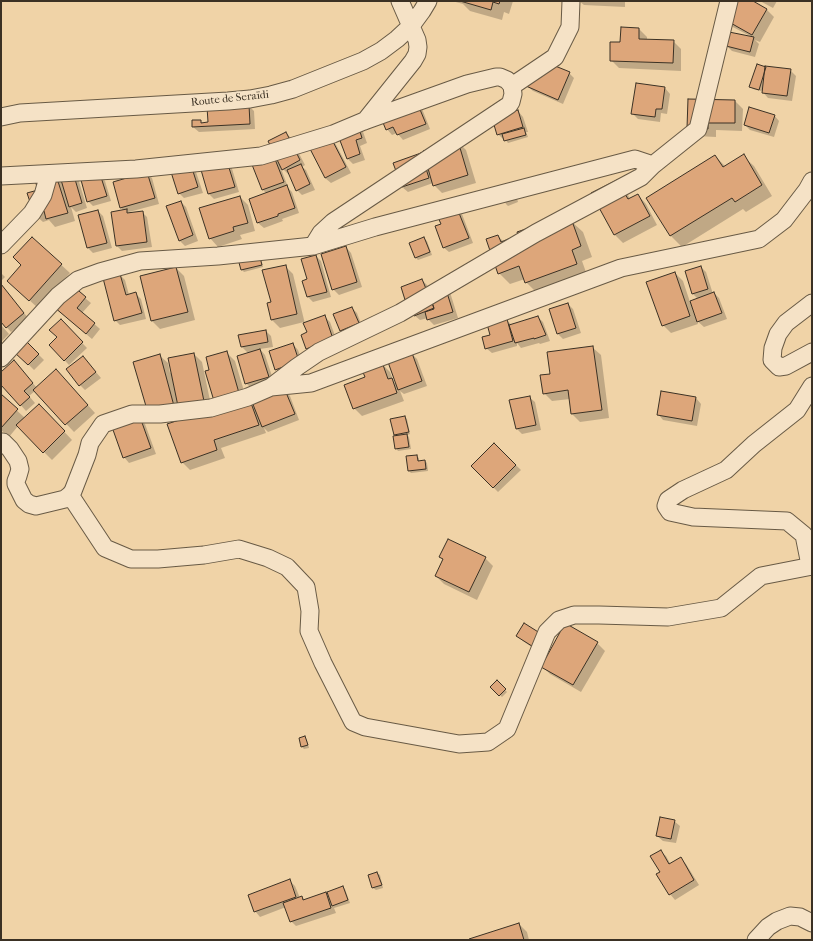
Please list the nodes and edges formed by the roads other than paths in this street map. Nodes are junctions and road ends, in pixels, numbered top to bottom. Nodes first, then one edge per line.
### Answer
1 (400, 1) edge
2 (428, 1) edge
3 (572, 1) edge
4 (730, 1) edge
5 (410, 26) junction
6 (512, 86) junction
7 (1, 117) edge
8 (364, 121) junction
9 (653, 165) junction
10 (49, 174) junction
11 (1, 176) edge
12 (812, 181) edge
13 (1, 245) edge
14 (313, 246) junction
15 (812, 303) edge
16 (812, 352) edge
17 (1, 358) edge
18 (812, 386) edge
19 (271, 387) junction
20 (1, 442) edge
21 (70, 495) junction
22 (811, 566) edge
23 (812, 923) edge
24 (756, 940) edge

1 - 5 street
2 - 5 street, Route de Seraïdi
3 - 6 street
4 - 9 street
5 - 7 street, Route de Seraïdi
5 - 8 street
6 - 8 street
6 - 14 street
8 - 10 street
9 - 14 street
9 - 19 street
10 - 11 street
10 - 13 street
12 - 19 street
14 - 17 street
15 - 16 street
18 - 22 street
19 - 21 street
20 - 21 street
21 - 22 street
23 - 24 street

